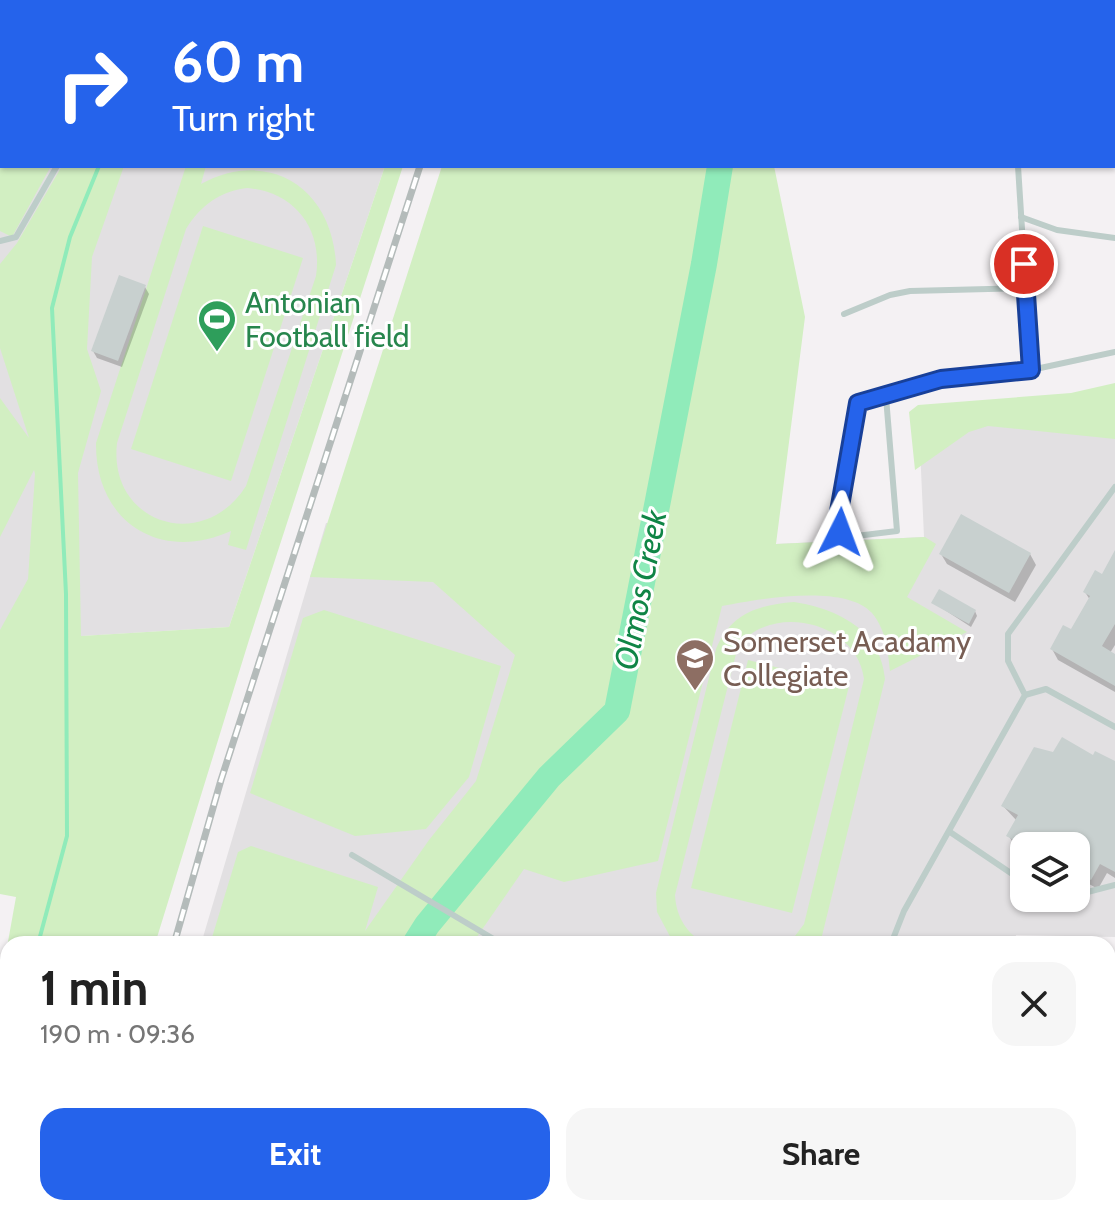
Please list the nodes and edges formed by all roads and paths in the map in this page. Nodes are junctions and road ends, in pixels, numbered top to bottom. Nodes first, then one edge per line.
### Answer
1 (56, 168) edge
2 (1018, 168) edge
3 (1021, 217) junction
4 (1115, 238) edge
5 (0, 241) edge
6 (1026, 288) junction
7 (844, 314) dead end
8 (1115, 352) edge
9 (1031, 370) junction
10 (886, 397) junction
11 (1115, 487) edge
12 (1025, 695) junction
13 (1115, 727) edge
14 (950, 832) junction
15 (352, 855) dead end
16 (1010, 873) edge
17 (1115, 885) edge
18 (1090, 891) edge
19 (489, 936) edge
20 (894, 936) edge

1 - 5 lane
2 - 3 lane
3 - 4 lane
3 - 6 lane
6 - 7 lane
6 - 9 lane
8 - 9 lane
9 - 10 lane
10 - 10 lane
11 - 12 lane
12 - 13 lane
12 - 14 lane
14 - 16 lane
14 - 20 lane
15 - 19 lane
17 - 18 lane

